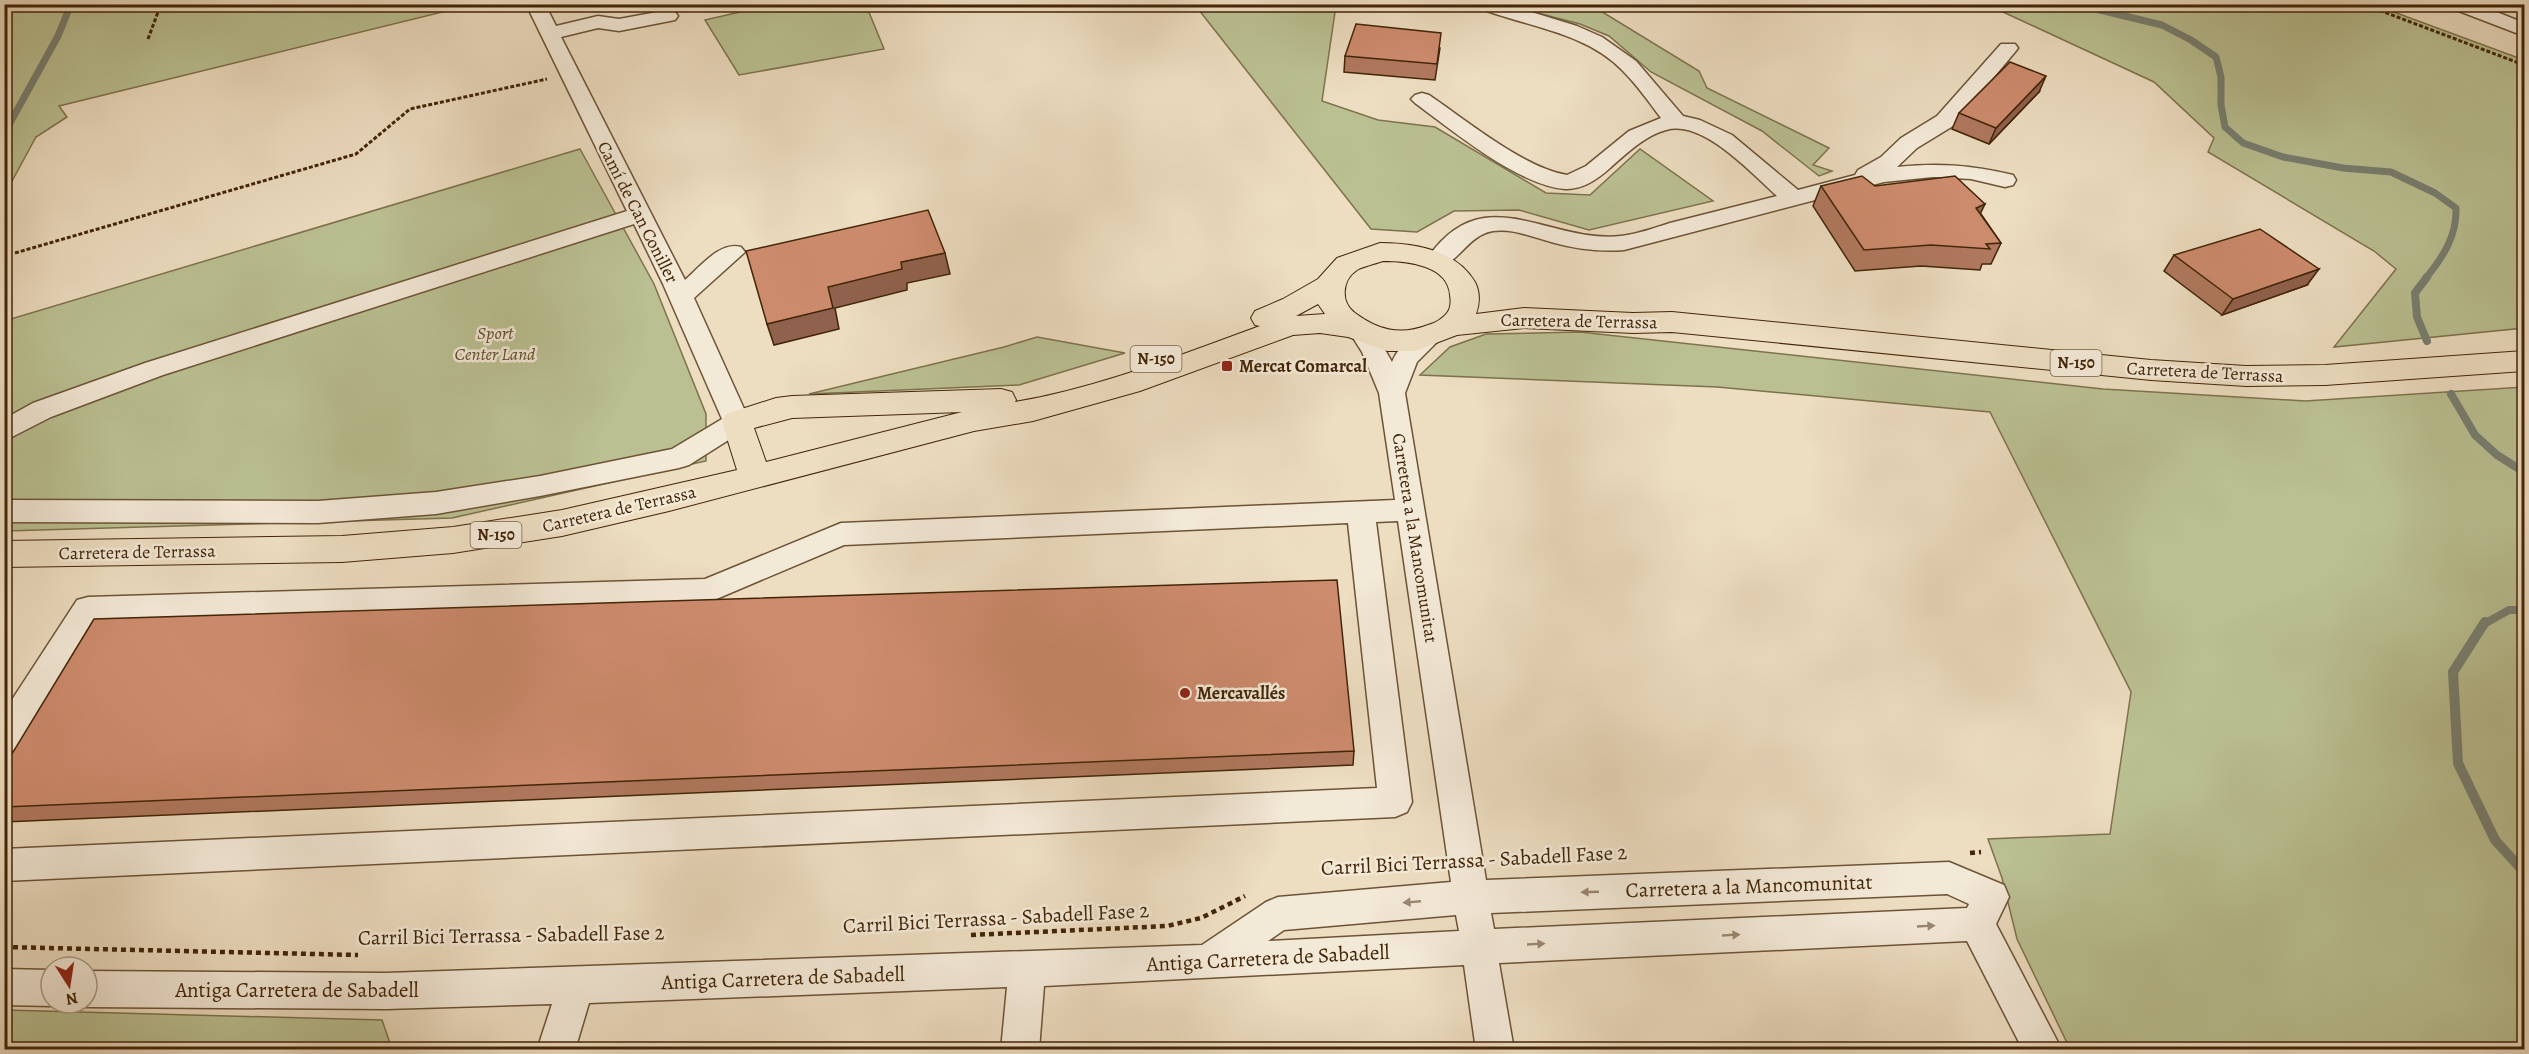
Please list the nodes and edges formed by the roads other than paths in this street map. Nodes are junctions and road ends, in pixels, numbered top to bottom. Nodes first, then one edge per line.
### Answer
1 (535, 4) edge
2 (1486, 4) edge
3 (2458, 4) edge
4 (2501, 4) edge
5 (668, 16) dead end
6 (2524, 22) edge
7 (2524, 30) edge
8 (549, 34) junction
9 (2008, 48) dead end
10 (1422, 99) dead end
11 (1676, 122) junction
12 (2005, 180) dead end
13 (1854, 182) junction
14 (1793, 198) junction
15 (639, 215) junction
16 (733, 252) dead end
17 (1447, 270) junction
18 (1332, 283) junction
19 (680, 297) junction
20 (1672, 322) junction
21 (1357, 331) junction
22 (1440, 331) junction
23 (2524, 364) edge
24 (1392, 393) junction
25 (1024, 401) junction
26 (974, 420) junction
27 (737, 422) junction
28 (4, 431) edge
29 (755, 477) junction
30 (1411, 510) junction
31 (4, 511) edge
32 (1361, 512) junction
33 (4, 554) edge
34 (4, 740) edge
35 (4, 865) edge
36 (1470, 897) junction
37 (1977, 924) junction
38 (1478, 947) junction
39 (1207, 962) junction
40 (1027, 968) junction
41 (576, 986) junction
42 (4, 987) edge
43 (39, 988) edge
44 (99, 989) edge
45 (556, 1050) edge
46 (1020, 1050) edge
47 (1496, 1050) edge
48 (2043, 1050) edge

1 - 8 street, Camí de Can Coniller
2 - 11 street
3 - 7 street
4 - 6 street
5 - 8 street
8 - 15 street, Camí de Can Coniller
9 - 13 street
10 - 11 street
11 - 14 street
12 - 13 street
13 - 14 street
14 - 17 street
15 - 19 street, Camí de Can Coniller
15 - 28 street
16 - 19 street
17 - 18 main road, N-150
17 - 20 main road, Carretera de Terrassa / N-150
17 - 22 main road
18 - 21 main road
18 - 25 main road, Carretera de Terrassa / N-150
19 - 27 street, Camí de Can Coniller
20 - 22 main road, Carretera de Terrassa / N-150
20 - 23 main road, Carretera de Terrassa / N-150
21 - 22 main road, N-150
21 - 24 street, Carretera a la Mancomunitat
21 - 26 main road, Carretera de Terrassa / N-150
22 - 24 street, Carretera a la Mancomunitat
24 - 30 street, Carretera a la Mancomunitat
25 - 26 main road, Carretera de Terrassa / N-150
25 - 27 main road
26 - 29 main road, Carretera de Terrassa / N-150
27 - 29 main road
27 - 31 street
29 - 33 main road, Carretera de Terrassa / N-150
30 - 32 street
30 - 36 street, Carretera a la Mancomunitat
32 - 34 street
32 - 35 street
37 -> 36 street, Carretera a la Mancomunitat
36 - 38 street, Carretera a la Mancomunitat
36 -> 39 street, Carretera a la Mancomunitat
38 -> 37 street
37 - 48 street
38 - 39 street, Antiga Carretera de Sabadell
38 - 47 street, Carretera a la Mancomunitat
39 - 40 street, Antiga Carretera de Sabadell
40 - 41 street, Antiga Carretera de Sabadell
40 - 46 street
41 - 44 street, Antiga Carretera de Sabadell
41 - 45 street
42 - 43 street

